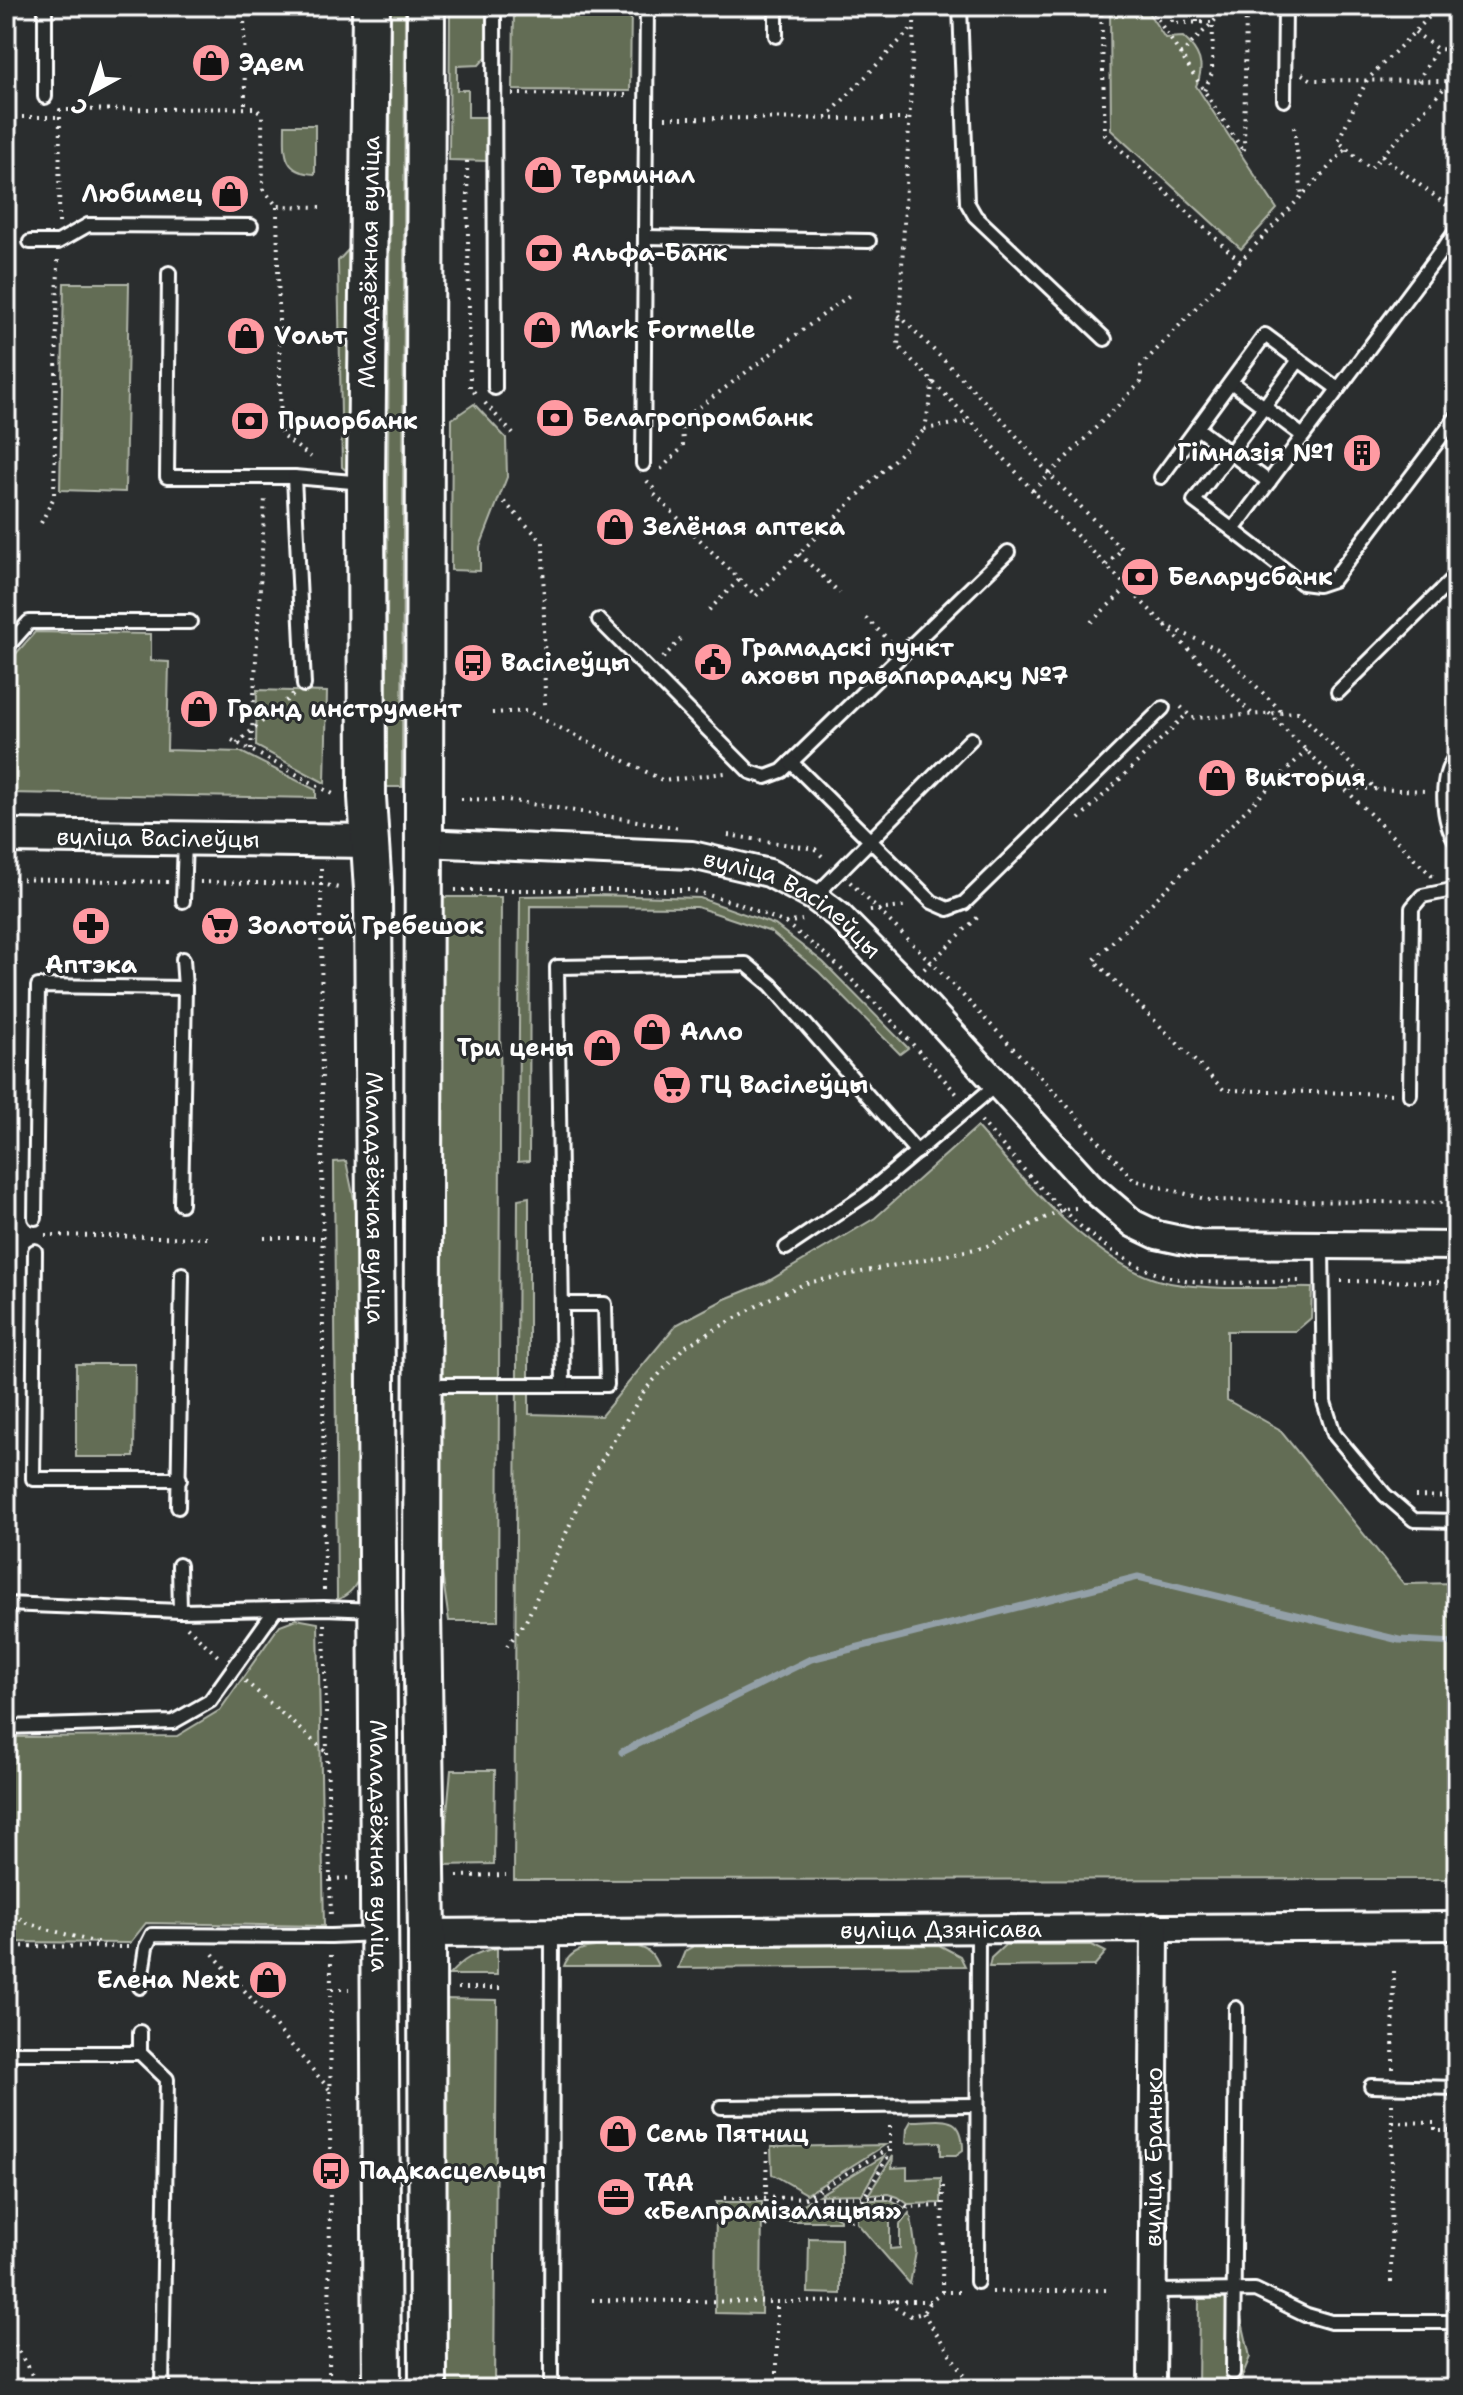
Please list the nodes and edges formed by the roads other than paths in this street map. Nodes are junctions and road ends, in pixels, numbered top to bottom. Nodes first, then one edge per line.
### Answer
1 (45, 6) edge
2 (371, 6) edge
3 (426, 6) edge
4 (494, 6) edge
5 (647, 6) edge
6 (776, 6) edge
7 (960, 6) edge
8 (1285, 6) edge
9 (776, 36) dead end
10 (45, 97) dead end
11 (1284, 100) dead end
12 (251, 226) dead end
13 (1457, 230) edge
14 (645, 237) junction
15 (869, 241) dead end
16 (30, 242) dead end
17 (169, 273) dead end
18 (1105, 339) dead end
19 (1299, 360) junction
20 (1231, 382) junction
21 (495, 388) dead end
22 (1338, 389) junction
23 (1264, 407) junction
24 (1457, 416) edge
25 (1197, 428) junction
26 (1303, 436) junction
27 (1230, 453) junction
28 (643, 464) dead end
29 (294, 477) junction
30 (1161, 477) dead end
31 (1269, 482) junction
32 (366, 483) junction
33 (1233, 530) junction
34 (1008, 552) dead end
35 (1457, 575) edge
36 (599, 620) dead end
37 (190, 622) dead end
38 (6, 648) edge
39 (304, 685) road end
40 (1338, 692) dead end
41 (1163, 708) dead end
42 (971, 739) dead end
43 (1457, 755) edge
44 (791, 762) junction
45 (6, 836) edge
46 (185, 837) junction
47 (370, 841) junction
48 (870, 841) junction
49 (424, 843) junction
50 (1457, 843) edge
51 (1452, 890) edge
52 (814, 897) junction
53 (183, 901) dead end
54 (183, 959) dead end
55 (185, 988) junction
56 (997, 1084) junction
57 (1410, 1095) road end
58 (917, 1152) junction
59 (181, 1204) dead end
60 (35, 1218) dead end
61 (1322, 1246) junction
62 (1457, 1246) edge
63 (786, 1248) dead end
64 (35, 1251) dead end
65 (182, 1274) dead end
66 (562, 1304) junction
67 (423, 1385) junction
68 (563, 1385) junction
69 (180, 1479) junction
70 (178, 1507) dead end
71 (1457, 1521) edge
72 (179, 1565) dead end
73 (6, 1604) edge
74 (275, 1610) junction
75 (377, 1610) junction
76 (422, 1610) junction
77 (180, 1611) junction
78 (6, 1727) edge
79 (1457, 1926) edge
80 (1155, 1927) junction
81 (978, 1928) junction
82 (552, 1931) junction
83 (427, 1933) junction
84 (379, 1934) junction
85 (140, 1987) dead end
86 (1236, 2008) dead end
87 (140, 2032) dead end
88 (6, 2053) edge
89 (140, 2053) junction
90 (1371, 2086) dead end
91 (1457, 2088) edge
92 (977, 2105) junction
93 (721, 2107) dead end
94 (975, 2287) road end
95 (1234, 2289) junction
96 (1152, 2291) junction
97 (1457, 2322) edge
98 (1233, 2373) dead end
99 (162, 2389) edge
100 (382, 2389) edge
101 (428, 2389) edge
102 (551, 2389) edge
103 (1152, 2389) edge

1 - 10 lane
2 - 32 main road, Маладзёжная вуліца
3 - 49 main road, Маладзёжная вуліца
4 - 21 lane
5 - 14 lane
6 - 9 lane
7 - 18 lane
8 - 11 lane
12 - 16 lane
13 - 22 lane
14 - 15 lane
14 - 28 lane
17 - 29 lane
19 - 20 lane
19 - 22 lane
19 - 23 lane
20 - 23 lane
20 - 25 lane
22 - 26 lane
23 - 26 lane
23 - 27 lane
24 - 33 lane
25 - 27 lane
25 - 30 lane
26 - 31 lane
27 - 31 lane
27 - 33 lane
29 - 32 lane
29 - 39 lane
31 - 33 lane
32 - 47 main road, Маладзёжная вуліца
34 - 44 lane
35 - 40 lane
36 - 44 lane
37 - 38 lane
41 - 48 lane
42 - 48 lane
43 - 50 lane
44 - 48 lane
45 - 46 street, вуліца Васілеўцы
46 - 47 street, вуліца Васілеўцы
46 - 53 lane
47 - 49 main road, вуліца Васілеўцы
47 - 75 main road, Маладзёжная вуліца
48 - 52 lane
49 - 52 street, вуліца Васілеўцы
49 - 67 main road, Маладзёжная вуліца
51 - 57 lane
52 - 56 street, вуліца Васілеўцы
54 - 55 lane
55 - 59 lane
55 - 60 lane
56 - 58 lane
56 - 61 street, вуліца Васілеўцы
58 - 63 lane
58 - 66 lane
61 - 62 street, вуліца Васілеўцы
61 - 71 lane
64 - 69 lane
65 - 69 lane
66 - 68 lane
66 - 68 lane
67 - 68 lane
67 - 76 main road, Маладзёжная вуліца
69 - 70 lane
72 - 77 lane
73 - 77 lane
74 - 75 lane
74 - 77 lane
74 - 78 lane
75 - 76 main road
75 - 84 main road, Маладзёжная вуліца
76 - 83 main road, Маладзёжная вуліца
79 - 80 street, вуліца Дзянісава
80 - 81 street, вуліца Дзянісава
80 - 96 street, вуліца Еранько
81 - 82 street, вуліца Дзянісава
81 - 92 lane
82 - 83 street, вуліца Дзянісава
82 - 102 lane
83 - 84 main road
83 - 101 main road, Маладзёжная вуліца
84 - 85 lane
84 - 100 main road, Маладзёжная вуліца
86 - 95 lane
87 - 89 lane
88 - 89 lane
89 - 99 lane
90 - 91 lane
92 - 93 lane
92 - 94 lane
95 - 96 lane
95 - 97 lane
95 - 98 lane
96 - 103 street, вуліца Еранько

